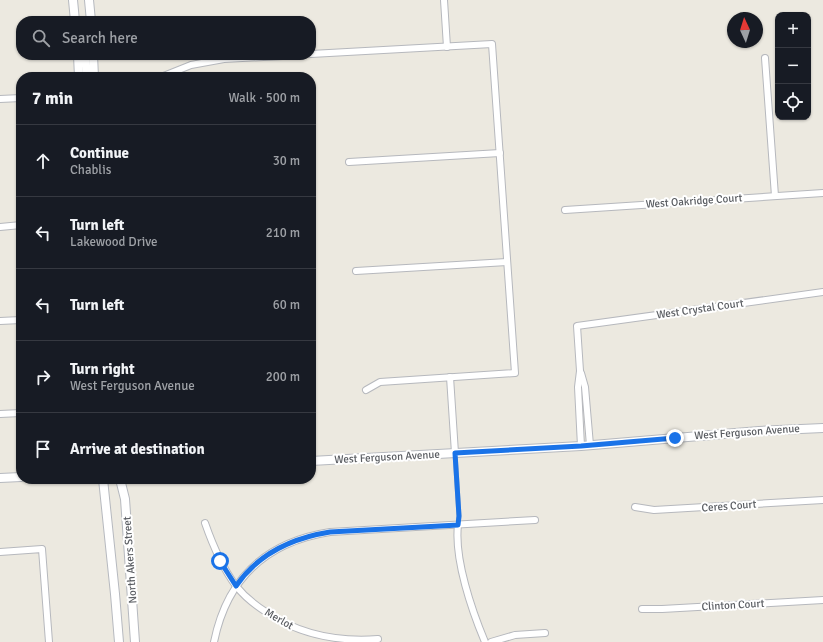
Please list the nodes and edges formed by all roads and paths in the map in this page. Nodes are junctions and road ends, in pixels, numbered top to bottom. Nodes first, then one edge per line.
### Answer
1 (73, 0) edge
2 (89, 0) edge
3 (444, 0) edge
4 (75, 16) edge
5 (91, 16) edge
6 (447, 47) junction
7 (316, 54) edge
8 (765, 58) dead end
9 (78, 60) edge
10 (85, 60) edge
11 (93, 60) edge
12 (218, 60) edge
13 (79, 72) edge
14 (87, 72) edge
15 (94, 72) edge
16 (175, 72) edge
17 (16, 98) edge
18 (0, 100) edge
19 (500, 153) junction
20 (350, 162) dead end
21 (823, 193) edge
22 (776, 196) junction
23 (565, 210) dead end
24 (16, 225) edge
25 (0, 227) edge
26 (507, 262) junction
27 (356, 271) dead end
28 (823, 292) edge
29 (16, 320) edge
30 (0, 321) edge
31 (450, 377) junction
32 (366, 390) dead end
33 (16, 413) edge
34 (0, 414) edge
35 (823, 428) edge
36 (585, 446) junction
37 (455, 453) junction
38 (316, 461) edge
39 (16, 477) edge
40 (0, 478) edge
41 (105, 484) edge
42 (121, 484) edge
43 (823, 500) edge
44 (635, 507) dead end
45 (535, 520) dead end
46 (205, 523) dead end
47 (458, 525) junction
48 (0, 552) edge
49 (236, 586) junction
50 (823, 600) edge
51 (642, 609) dead end
52 (545, 633) dead end
53 (378, 639) dead end
54 (49, 642) edge
55 (119, 642) edge
56 (136, 642) edge
57 (214, 642) edge
58 (485, 642) edge
59 (492, 642) edge

1 - 4 street
2 - 5 street
3 - 6 street
6 - 7 street
6 - 19 street
8 - 22 street
9 - 13 street
10 - 14 street
11 - 15 street
12 - 16 street
17 - 18 street
19 - 20 street
19 - 26 street
21 - 22 street, West Oakridge Court
22 - 23 street, West Oakridge Court
24 - 25 street
26 - 27 street
26 - 31 street
28 - 36 street, West Crystal Court
29 - 30 street
31 - 32 street
31 - 37 street
33 - 34 street
35 - 36 street, West Ferguson Avenue
36 - 37 street, West Ferguson Avenue
37 - 38 street, West Ferguson Avenue
37 - 47 lane
39 - 40 street
41 - 55 street, North Akers Street
42 - 56 street, North Akers Street
43 - 44 street, Ceres Court
45 - 47 street
46 - 49 street, Merlot
47 - 49 street
47 - 58 street
48 - 54 street
49 - 53 street, Merlot
49 - 57 street
50 - 51 street, Clinton Court
52 - 59 street

